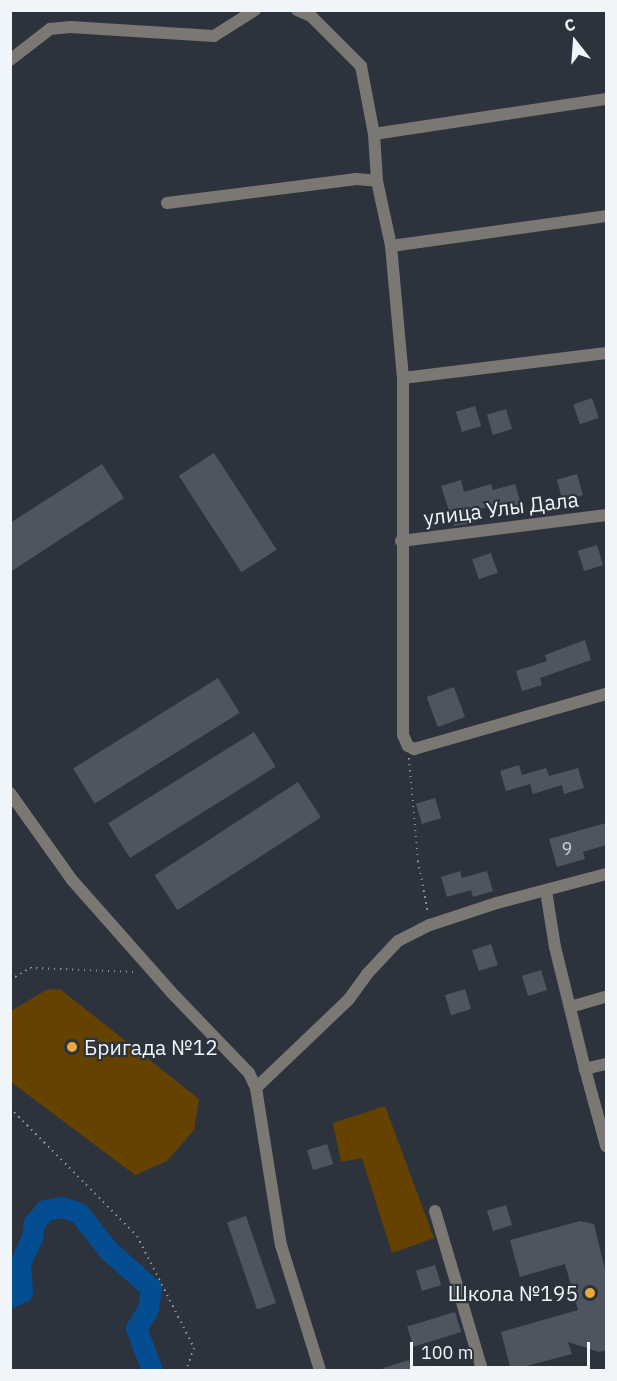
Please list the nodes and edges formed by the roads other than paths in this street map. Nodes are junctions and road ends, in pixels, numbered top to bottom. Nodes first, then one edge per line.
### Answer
1 (255, 10) edge
2 (297, 10) edge
3 (10, 60) edge
4 (606, 99) edge
5 (374, 134) junction
6 (377, 181) junction
7 (167, 203) dead end
8 (606, 216) edge
9 (391, 246) junction
10 (606, 352) edge
11 (403, 378) junction
12 (606, 515) edge
13 (401, 541) junction
14 (606, 694) edge
15 (10, 793) edge
16 (606, 874) edge
17 (546, 891) junction
18 (606, 997) edge
19 (570, 1007) junction
20 (606, 1064) edge
21 (585, 1069) junction
22 (256, 1088) junction
23 (606, 1146) edge
24 (435, 1211) dead end
25 (320, 1371) edge
26 (482, 1371) edge

1 - 3 street
2 - 5 street
4 - 5 street
5 - 6 street
6 - 7 street
6 - 9 street
8 - 9 street
9 - 11 street
10 - 11 street
11 - 13 street
12 - 13 street, улица Улы Дала
13 - 14 street
15 - 22 street
16 - 17 street
17 - 19 street
17 - 22 street
18 - 19 street
19 - 21 street
20 - 21 street
21 - 23 street
22 - 25 street
24 - 26 street

